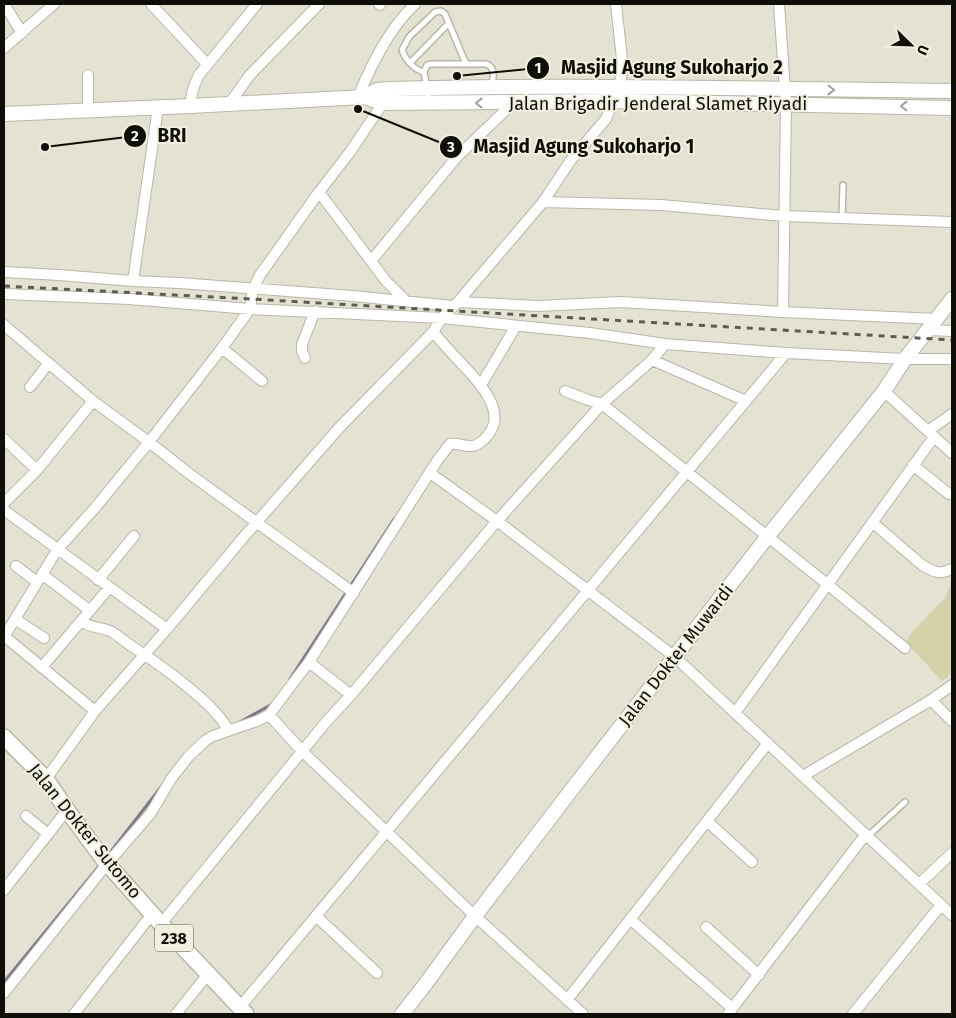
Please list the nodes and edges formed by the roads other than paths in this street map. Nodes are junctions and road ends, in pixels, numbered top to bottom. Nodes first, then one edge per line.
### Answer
1 (4, 4) edge
2 (54, 4) edge
3 (151, 4) edge
4 (257, 4) edge
5 (319, 4) edge
6 (415, 4) edge
7 (616, 4) edge
8 (779, 4) edge
9 (449, 23) junction
10 (22, 33) junction
11 (4, 48) edge
12 (410, 63) junction
13 (207, 64) junction
14 (466, 64) junction
15 (424, 72) junction
16 (88, 75) dead end
17 (492, 87) junction
18 (619, 87) junction
19 (427, 88) junction
20 (952, 92) edge
21 (721, 96) junction
22 (361, 97) junction
23 (786, 97) junction
24 (614, 101) junction
25 (428, 102) junction
26 (514, 102) junction
27 (384, 103) junction
28 (229, 104) junction
29 (190, 106) junction
30 (158, 107) junction
31 (952, 108) edge
32 (88, 110) junction
33 (4, 114) edge
34 (843, 185) dead end
35 (319, 192) junction
36 (543, 202) junction
37 (784, 216) junction
38 (842, 218) junction
39 (952, 222) edge
40 (371, 261) junction
41 (4, 272) edge
42 (133, 281) junction
43 (253, 289) junction
44 (4, 294) edge
45 (952, 299) edge
46 (406, 302) junction
47 (456, 304) junction
48 (250, 309) junction
49 (315, 311) junction
50 (783, 312) junction
51 (442, 318) junction
52 (4, 325) edge
53 (932, 325) junction
54 (516, 326) junction
55 (952, 331) edge
56 (432, 332) junction
57 (666, 344) junction
58 (222, 348) junction
59 (786, 353) junction
60 (305, 358) dead end
61 (905, 359) junction
62 (952, 359) edge
63 (652, 360) junction
64 (48, 364) junction
65 (262, 381) dead end
66 (481, 385) junction
67 (30, 387) dead end
68 (565, 391) dead end
69 (884, 391) junction
70 (92, 401) junction
71 (746, 401) junction
72 (602, 404) junction
73 (952, 414) edge
74 (931, 434) junction
75 (4, 439) edge
76 (149, 442) junction
77 (952, 453) edge
78 (914, 464) junction
79 (37, 470) junction
80 (687, 472) junction
81 (430, 473) junction
82 (949, 494) dead end
83 (4, 504) edge
84 (4, 510) edge
85 (498, 521) junction
86 (872, 522) junction
87 (256, 523) junction
88 (134, 536) dead end
89 (768, 536) junction
90 (57, 550) junction
91 (16, 566) dead end
92 (952, 570) edge
93 (40, 578) junction
94 (98, 580) junction
95 (828, 584) junction
96 (109, 588) junction
97 (350, 591) junction
98 (588, 591) junction
99 (89, 610) junction
100 (15, 619) junction
101 (82, 621) junction
102 (167, 629) junction
103 (4, 637) edge
104 (44, 638) dead end
105 (905, 648) dead end
106 (144, 654) junction
107 (675, 656) junction
108 (309, 662) junction
109 (42, 667) junction
110 (952, 685) edge
111 (351, 695) junction
112 (931, 700) junction
113 (95, 711) junction
114 (735, 713) junction
115 (269, 715) junction
116 (952, 721) edge
117 (226, 728) junction
118 (4, 737) edge
119 (768, 743) junction
120 (303, 752) junction
121 (803, 776) junction
122 (46, 779) junction
123 (905, 802) dead end
124 (67, 810) junction
125 (26, 816) dead end
126 (707, 822) junction
127 (387, 831) junction
128 (48, 834) junction
129 (867, 835) junction
130 (952, 853) edge
131 (752, 862) dead end
132 (107, 864) junction
133 (919, 884) junction
134 (4, 890) edge
135 (941, 905) junction
136 (952, 915) edge
137 (316, 916) junction
138 (475, 916) junction
139 (157, 919) junction
140 (630, 920) junction
141 (706, 927) dead end
142 (377, 973) dead end
143 (208, 974) junction
144 (759, 975) junction
145 (4, 993) edge
146 (567, 1000) junction
147 (243, 1011) edge
148 (730, 1011) edge
149 (74, 1014) edge
150 (176, 1014) edge
151 (404, 1014) edge
152 (583, 1014) edge
153 (853, 1014) edge

1 - 10 street
2 - 10 street
3 - 13 street
4 - 13 street
5 - 28 street
6 - 22 street
7 - 18 street
8 - 23 street
9 - 12 lane
9 - 12 lane
9 - 14 lane
10 - 11 street
12 - 15 lane
13 - 29 street
14 - 15 lane
14 - 17 lane
15 - 19 lane
16 - 32 street
17 - 18 main road, Jalan Brigadir Jenderal Slamet Riyadi
17 - 19 main road, Jalan Brigadir Jenderal Slamet Riyadi
18 - 21 main road, Jalan Brigadir Jenderal Slamet Riyadi
18 - 24 street
19 - 22 main road, Jalan Brigadir Jenderal Slamet Riyadi
19 - 25 lane
23 -> 20 main road, Jalan Brigadir Jenderal Slamet Riyadi
21 - 23 main road, Jalan Brigadir Jenderal Slamet Riyadi
21 - 24 main road, Jalan Brigadir Jenderal Slamet Riyadi
22 - 27 main road, Jalan Brigadir Jenderal Slamet Riyadi
22 - 28 main road, Jalan Brigadir Jenderal Slamet Riyadi
31 -> 23 main road, Jalan Brigadir Jenderal Slamet Riyadi
23 - 37 street
24 - 26 main road, Jalan Brigadir Jenderal Slamet Riyadi
24 - 36 street
26 -> 25 main road, Jalan Brigadir Jenderal Slamet Riyadi
25 - 27 main road, Jalan Brigadir Jenderal Slamet Riyadi
26 - 40 street
27 - 35 street
28 - 29 main road, Jalan Brigadir Jenderal Slamet Riyadi
29 - 30 main road, Jalan Brigadir Jenderal Slamet Riyadi
30 - 32 main road, Jalan Brigadir Jenderal Slamet Riyadi
30 - 42 street
32 - 33 main road, Jalan Brigadir Jenderal Slamet Riyadi
34 - 38 lane
35 - 40 street
35 - 43 street
36 - 37 street
36 - 47 street
37 - 38 street
37 - 50 street
38 - 39 street
40 - 46 street
41 - 42 street
42 - 43 street
43 - 46 street
43 - 48 street
44 - 48 street
45 - 53 main road, Jalan Dokter Muwardi
46 - 47 street
47 - 50 street
47 - 51 street
48 - 49 street
48 - 58 street
49 - 51 street
49 - 60 street
50 - 53 street
51 - 54 street
51 - 56 street
52 - 64 street
53 - 55 street
53 - 61 main road, Jalan Dokter Muwardi
54 - 57 street
54 - 66 street
56 - 66 street
56 - 87 street
57 - 59 street
57 - 63 street
58 - 65 street
58 - 76 street
59 - 61 street
59 - 71 street
61 - 62 street
61 - 69 main road, Jalan Dokter Muwardi
63 - 71 street
63 - 72 street
64 - 67 street
64 - 70 street
66 - 81 street
68 - 72 street
69 - 74 street
69 - 89 main road, Jalan Dokter Muwardi
70 - 76 street
70 - 79 street
71 - 80 street
72 - 80 street
72 - 85 street
73 - 74 street
74 - 77 street
74 - 78 street
75 - 79 street
76 - 87 street
76 - 90 street
78 - 82 street
78 - 86 street
79 - 83 street
80 - 89 street
80 - 98 street
81 - 85 street
81 - 97 street
84 - 90 street
85 - 98 street
85 - 111 street
86 - 92 street
86 - 95 street
87 - 97 street
87 - 102 street
88 - 94 street
89 - 95 street
89 - 107 main road, Jalan Dokter Muwardi
90 - 93 street
90 - 94 street
91 - 93 street
93 - 99 street
93 - 100 street
94 - 96 street
95 - 105 street
95 - 114 street
96 - 99 street
96 - 102 street
97 - 108 street
98 - 107 street
98 - 127 street
99 - 101 street
100 - 103 street
100 - 104 street
101 - 106 street
101 - 109 street
102 - 106 street
103 - 109 street
106 - 113 street
106 - 117 street
107 - 114 street
107 - 138 main road, Jalan Dokter Muwardi
108 - 111 street
108 - 115 street
109 - 113 street
110 - 112 street
111 - 120 street
112 - 116 street
112 - 121 street
113 - 122 street
114 - 119 street
115 - 117 street
115 - 120 street
117 - 132 street
118 - 122 main road, Jalan Dokter Sutomo / 238
119 - 121 street
119 - 126 street
120 - 127 street
120 - 139 street
121 - 129 street
122 - 124 main road, Jalan Dokter Sutomo / 238
123 - 129 lane
124 - 128 street
124 - 132 main road, Jalan Dokter Sutomo / 238
125 - 128 street
126 - 131 street
126 - 140 street
127 - 137 street
127 - 138 street
128 - 134 street
129 - 133 street
129 - 144 street
130 - 133 street
132 - 139 main road, Jalan Dokter Sutomo / 238
132 - 145 street
133 - 135 street
135 - 136 street
135 - 153 street
137 - 142 street
137 - 147 street
138 - 146 street
138 - 151 main road, Jalan Dokter Muwardi
139 - 143 main road, Jalan Dokter Sutomo / 238
139 - 149 street
140 - 146 street
140 - 148 street
141 - 144 street
143 - 147 main road, Jalan Dokter Sutomo / 238
143 - 150 street
144 - 148 street
146 - 152 street

